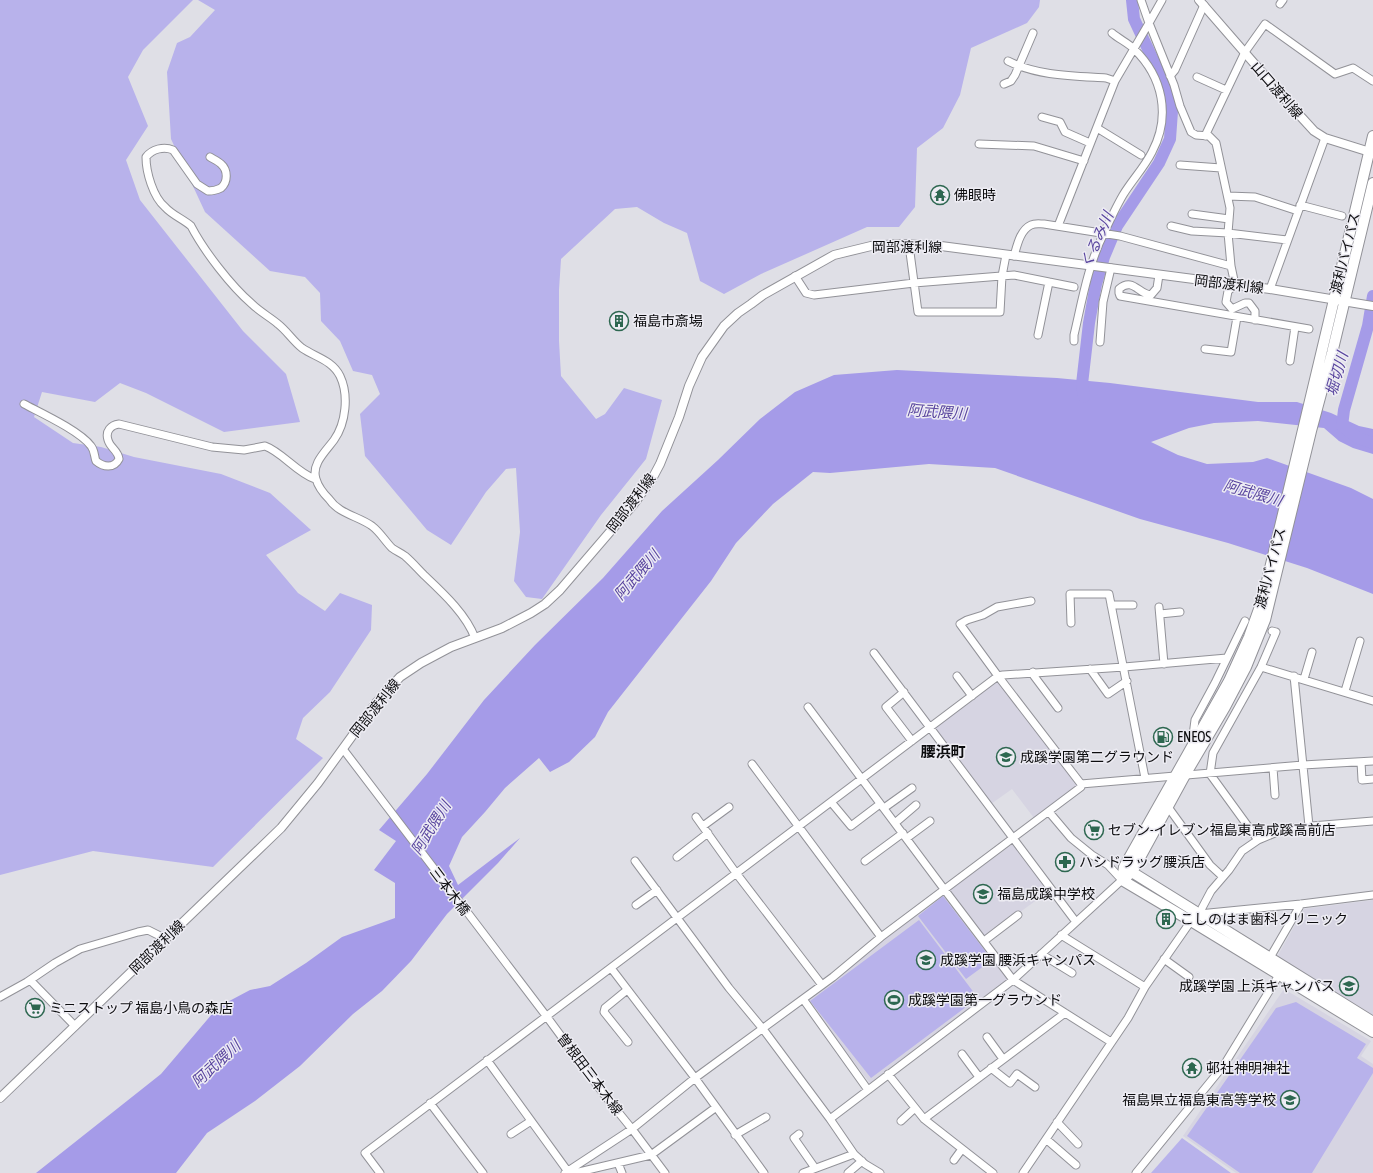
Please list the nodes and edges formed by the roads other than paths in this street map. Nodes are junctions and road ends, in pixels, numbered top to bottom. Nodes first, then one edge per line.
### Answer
1 (1141, 0) edge
2 (1162, 0) edge
3 (1202, 3) edge
4 (1148, 23) junction
5 (1033, 33) dead end
6 (1112, 34) dead end
7 (1134, 48) junction
8 (1245, 52) junction
9 (1008, 61) dead end
10 (1019, 67) junction
11 (1170, 76) junction
12 (1197, 77) dead end
13 (1115, 81) junction
14 (1373, 81) edge
15 (1004, 84) dead end
16 (1226, 90) junction
17 (1042, 117) dead end
18 (1097, 128) junction
19 (1206, 136) junction
20 (1373, 136) edge
21 (1325, 138) junction
22 (979, 144) dead end
23 (1090, 144) junction
24 (1371, 152) edge
25 (1141, 155) dead end
26 (210, 157) dead end
27 (1084, 161) junction
28 (1180, 165) dead end
29 (1221, 168) junction
30 (1373, 183) edge
31 (1228, 196) junction
32 (1299, 208) junction
33 (1192, 214) dead end
34 (1342, 216) dead end
35 (1229, 219) junction
36 (1058, 226) junction
37 (1171, 226) dead end
38 (1228, 233) junction
39 (1103, 234) junction
40 (1287, 240) junction
41 (909, 245) junction
42 (1010, 255) junction
43 (1091, 265) junction
44 (1231, 266) junction
45 (1110, 268) junction
46 (1159, 275) junction
47 (795, 276) junction
48 (1002, 276) junction
49 (1049, 282) junction
50 (914, 283) junction
51 (1235, 285) junction
52 (1074, 287) dead end
53 (1270, 289) junction
54 (1334, 299) junction
55 (1345, 301) junction
56 (1369, 305) edge
57 (1237, 317) junction
58 (1255, 320) junction
59 (1295, 327) junction
60 (1309, 329) dead end
61 (1038, 335) dead end
62 (1074, 341) dead end
63 (1100, 342) dead end
64 (1205, 350) dead end
65 (1290, 361) dead end
66 (1320, 382) junction
67 (24, 404) dead end
68 (315, 479) junction
69 (1267, 598) junction
70 (1031, 601) dead end
71 (1133, 604) dead end
72 (1111, 606) junction
73 (1180, 612) dead end
74 (1244, 621) dead end
75 (1071, 623) dead end
76 (1272, 631) dead end
77 (475, 638) junction
78 (1360, 641) dead end
79 (1312, 652) dead end
80 (874, 653) dead end
81 (1227, 658) junction
82 (1164, 664) junction
83 (1124, 667) junction
84 (1261, 667) junction
85 (1090, 668) junction
86 (1033, 672) junction
87 (957, 676) dead end
88 (998, 676) junction
89 (1294, 676) junction
90 (1304, 679) junction
91 (1127, 681) junction
92 (1345, 691) junction
93 (904, 692) junction
94 (972, 696) junction
95 (1373, 700) edge
96 (808, 707) dead end
97 (1058, 708) dead end
98 (930, 727) junction
99 (912, 741) junction
100 (1192, 747) junction
101 (343, 749) junction
102 (1373, 761) edge
103 (1361, 762) junction
104 (752, 764) dead end
105 (1303, 765) junction
106 (1273, 768) junction
107 (1210, 774) junction
108 (1180, 776) junction
109 (1145, 778) junction
110 (863, 779) junction
111 (1373, 779) edge
112 (1081, 784) junction
113 (912, 788) dead end
114 (1275, 795) dead end
115 (831, 802) junction
116 (916, 805) dead end
117 (729, 806) dead end
118 (882, 806) junction
119 (1168, 807) junction
120 (1049, 812) junction
121 (696, 817) dead end
122 (930, 821) dead end
123 (1373, 821) edge
124 (895, 823) junction
125 (703, 826) junction
126 (799, 826) junction
127 (1309, 826) junction
128 (708, 833) junction
129 (905, 835) junction
130 (1013, 839) junction
131 (1258, 840) junction
132 (677, 857) dead end
133 (635, 861) dead end
134 (865, 861) dead end
135 (1108, 865) junction
136 (1128, 870) junction
137 (736, 873) junction
138 (1223, 877) junction
139 (1122, 880) junction
140 (944, 889) junction
141 (656, 890) junction
142 (1373, 895) edge
143 (1301, 904) junction
144 (636, 905) dead end
145 (1197, 914) junction
146 (1018, 916) dead end
147 (677, 917) junction
148 (1076, 922) junction
149 (1061, 935) junction
150 (881, 937) junction
151 (166, 938) junction
152 (984, 941) junction
153 (1042, 954) junction
154 (1164, 959) junction
155 (1267, 962) junction
156 (611, 968) junction
157 (1072, 973) dead end
158 (1279, 974) junction
159 (514, 975) joint
160 (1189, 977) dead end
161 (30, 980) junction
162 (1013, 980) junction
163 (822, 985) junction
164 (1145, 987) junction
165 (628, 990) junction
166 (0, 996) edge
167 (803, 999) junction
168 (1065, 1013) junction
169 (547, 1017) junction
170 (1373, 1022) edge
171 (75, 1026) junction
172 (762, 1029) junction
173 (1373, 1032) edge
174 (987, 1036) dead end
175 (628, 1042) dead end
176 (1111, 1042) junction
177 (962, 1054) dead end
178 (1003, 1059) junction
179 (487, 1060) junction
180 (991, 1068) junction
181 (888, 1074) junction
182 (979, 1077) junction
183 (694, 1078) junction
184 (1035, 1087) dead end
185 (868, 1090) junction
186 (0, 1098) edge
187 (430, 1103) junction
188 (715, 1108) junction
189 (914, 1108) junction
190 (766, 1116) dead end
191 (830, 1119) junction
192 (924, 1119) junction
193 (531, 1121) junction
194 (901, 1121) dead end
195 (1057, 1122) junction
196 (632, 1129) junction
197 (511, 1134) dead end
198 (799, 1134) dead end
199 (735, 1135) junction
200 (1046, 1139) junction
201 (1078, 1144) dead end
202 (962, 1149) junction
203 (854, 1154) junction
204 (651, 1155) junction
205 (954, 1160) dead end
206 (862, 1161) junction
207 (618, 1163) junction
208 (1076, 1165) dead end
209 (815, 1168) junction
210 (568, 1172) edge
211 (380, 1173) edge
212 (483, 1173) edge
213 (622, 1173) edge
214 (665, 1173) edge
215 (764, 1173) edge
216 (803, 1173) edge
217 (848, 1173) edge
218 (880, 1173) edge
219 (993, 1173) edge
220 (1023, 1173) edge
221 (1136, 1173) edge

1 - 4 street
2 - 4 street
3 - 8 main road, 山口渡利線
3 - 11 street
4 - 7 street
4 - 11 street
5 - 10 street
6 - 7 street
7 - 13 street
7 - 39 street
8 - 14 street
8 - 16 street
8 - 21 main road, 山口渡利線
9 - 10 street
10 - 13 street
10 - 15 street
11 - 19 street
12 - 16 street
13 - 18 street
16 - 19 street
17 - 23 street
18 - 23 street
18 - 25 street
19 - 29 street
20 - 24 highway, 渡利バイパス
21 - 24 main road, 山口渡利線
21 - 32 street
22 - 27 street
23 - 27 street
24 - 54 highway, 渡利バイパス
26 - 68 street
27 - 36 street
28 - 29 street
29 - 31 street
30 - 55 highway, 渡利バイパス
31 - 32 street
31 - 35 street
32 - 34 street
32 - 40 street
33 - 35 street
35 - 38 street
36 - 39 street
36 - 42 street
37 - 38 street
38 - 40 street
38 - 44 street
39 - 43 street
39 - 44 street
40 - 53 street
41 - 42 main road, 岡部渡利線
41 - 47 main road, 岡部渡利線
41 - 50 street
42 - 43 main road, 岡部渡利線
42 - 48 street
43 - 45 main road, 岡部渡利線
43 - 62 street
44 - 51 street
45 - 46 main road, 岡部渡利線
45 - 63 street
46 - 51 main road, 岡部渡利線
46 - 57 street
47 - 50 street
47 - 77 main road, 岡部渡利線
48 - 49 street
48 - 50 street
48 - 50 street
49 - 52 street
49 - 61 street
51 - 53 main road, 岡部渡利線
51 - 58 street
53 - 54 main road, 岡部渡利線
54 - 55 main road, 岡部渡利線
54 - 66 highway, 渡利バイパス
55 - 56 main road, 岡部渡利線
55 - 66 highway, 渡利バイパス
57 - 58 street
57 - 64 street
58 - 59 street
59 - 60 street
59 - 65 street
66 - 69 highway, 渡利バイパス
67 - 68 street
68 - 77 street
69 - 100 highway, 渡利バイパス
69 - 108 highway, 渡利バイパス
70 - 88 street
71 - 72 street
72 - 75 street
72 - 83 street
73 - 82 street
74 - 81 street
76 - 84 street
77 - 101 main road, 岡部渡利線
78 - 92 street
79 - 90 street
80 - 93 street
81 - 82 street
81 - 100 street
82 - 83 street
83 - 85 street
83 - 91 street
84 - 89 street
84 - 107 street
85 - 86 street
85 - 91 street
86 - 88 street
86 - 97 street
87 - 94 street
88 - 94 street
88 - 112 street
89 - 90 street
89 - 105 street
90 - 92 street
91 - 109 street
92 - 95 street
93 - 98 street
93 - 99 street
94 - 98 street
96 - 110 street
98 - 99 street
98 - 130 street
99 - 110 street
100 - 108 highway, 渡利バイパス
101 - 151 main road, 岡部渡利線
101 - 159 street, 三本木橋
102 - 103 street
103 - 105 street
103 - 111 street
104 - 126 street
105 - 106 street
105 - 127 street
106 - 107 street
106 - 114 street
107 - 108 street
107 - 131 street
108 - 109 street
108 - 119 highway, 渡利バイパス
108 - 136 highway, 渡利バイパス
109 - 112 street
110 - 115 street
110 - 118 street
112 - 120 street
113 - 118 street
115 - 118 street
115 - 126 street
116 - 124 street
117 - 125 street
118 - 124 street
119 - 136 highway, 渡利バイパス
119 - 138 street
120 - 130 street
120 - 135 street
121 - 125 street
122 - 129 street
123 - 127 street
124 - 129 street
125 - 128 street
126 - 137 street
126 - 150 street
127 - 131 street
128 - 132 street
128 - 137 street
129 - 134 street
129 - 140 street
130 - 140 street
130 - 148 street
131 - 138 street
133 - 141 street
135 - 136 street
135 - 139 street
136 - 139 highway, 渡利バイパス
136 - 145 highway
137 - 147 street
137 - 163 street
138 - 145 street
139 - 145 highway
139 - 148 street
140 - 150 street
140 - 152 street
141 - 144 street
141 - 147 street
142 - 143 street
143 - 145 street
143 - 155 street
145 - 154 street
145 - 155 highway
146 - 152 street
147 - 156 street
147 - 172 street
148 - 149 street
149 - 153 street
149 - 164 street
150 - 163 street
151 - 161 street
151 - 171 main road, 岡部渡利線
152 - 162 street
153 - 157 street
153 - 162 street
154 - 160 street
154 - 164 street
155 - 158 highway
155 - 170 highway
156 - 165 street
156 - 169 street
158 - 173 highway
158 - 221 street
159 - 169 street, 曽根田三本木線
161 - 166 street
161 - 171 street
162 - 168 street
162 - 181 street
163 - 167 street
164 - 176 street
165 - 175 street
165 - 183 street
167 - 172 street
167 - 185 street
168 - 176 street
168 - 178 street
169 - 179 street
169 - 196 street, 曽根田三本木線
171 - 186 main road, 岡部渡利線
172 - 183 street
172 - 191 street
174 - 178 street
176 - 195 street
177 - 182 street
178 - 180 street
179 - 187 street
179 - 193 street
180 - 182 street
180 - 184 street
181 - 185 street
181 - 189 street
182 - 192 street
183 - 188 street
183 - 196 street
185 - 191 street
187 - 211 street
187 - 212 street
188 - 199 street
188 - 204 street
189 - 192 street
189 - 194 street
190 - 199 street
191 - 203 street
192 - 202 street
193 - 197 street
193 - 210 street
195 - 200 street
195 - 201 street
196 - 204 street, 曽根田三本木線
196 - 210 street
198 - 209 street
199 - 215 street
200 - 208 street
200 - 220 street
202 - 205 street
202 - 219 street
203 - 206 street
203 - 209 street
204 - 207 street
204 - 214 street, 曽根田三本木線
206 - 217 street
206 - 218 street
207 - 210 street
207 - 213 street
209 - 216 street

